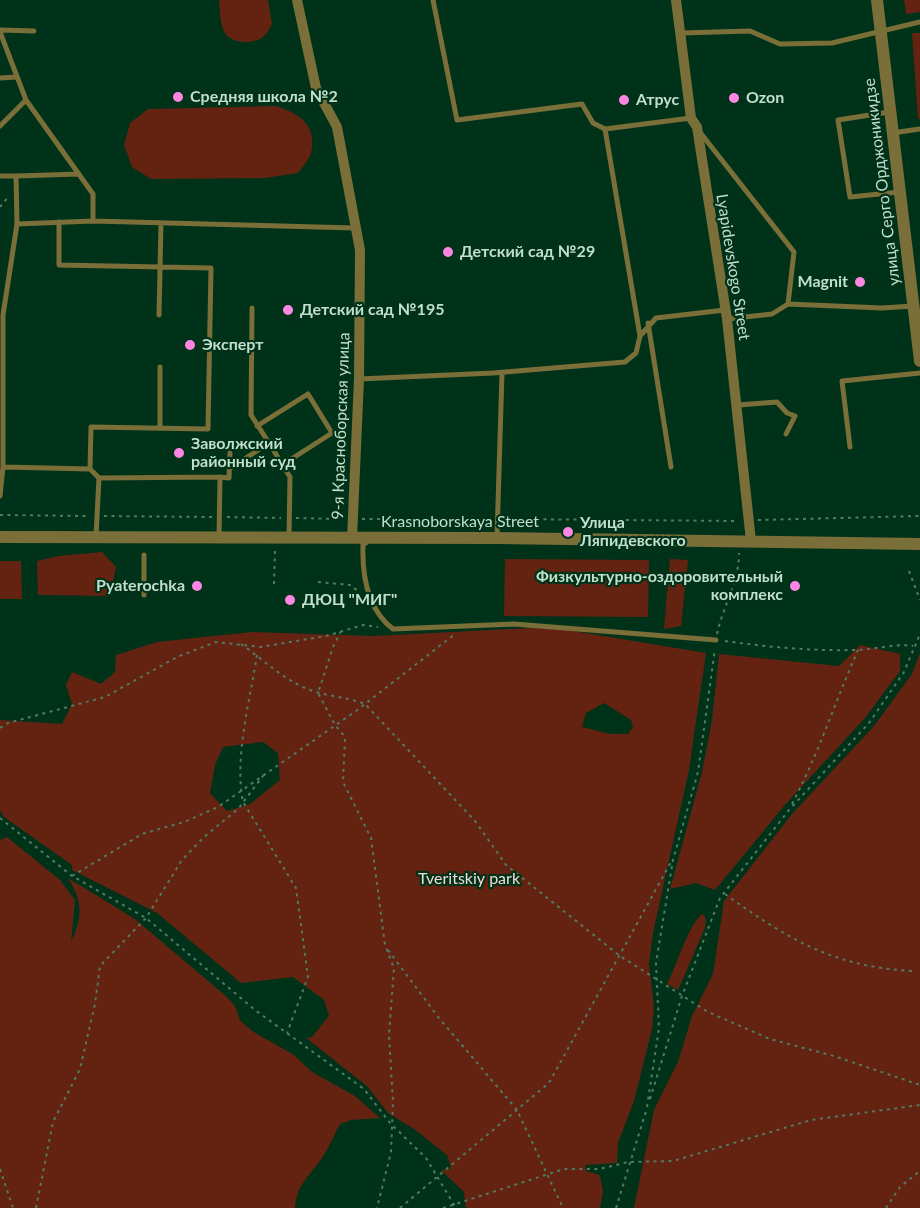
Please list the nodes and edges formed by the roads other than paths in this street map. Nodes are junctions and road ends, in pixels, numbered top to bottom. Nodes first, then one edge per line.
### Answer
1 (297, 0) edge
2 (433, 0) edge
3 (676, 0) edge
4 (877, 0) edge
5 (920, 22) edge
6 (0, 31) edge
7 (34, 31) dead end
8 (881, 31) junction
9 (681, 33) junction
10 (16, 77) junction
11 (0, 78) edge
12 (26, 100) junction
13 (889, 112) junction
14 (694, 123) junction
15 (0, 126) edge
16 (605, 129) junction
17 (920, 129) edge
18 (892, 133) junction
19 (79, 174) junction
20 (0, 176) edge
21 (16, 176) junction
22 (899, 192) junction
23 (93, 221) junction
24 (59, 222) junction
25 (161, 223) junction
26 (17, 224) junction
27 (355, 228) junction
28 (160, 266) junction
29 (788, 304) junction
30 (914, 306) junction
31 (252, 308) dead end
32 (726, 314) junction
33 (2, 315) edge
34 (159, 315) dead end
35 (648, 323) junction
36 (640, 336) junction
37 (919, 346) edge
38 (920, 361) edge
39 (2, 363) edge
40 (160, 367) dead end
41 (502, 373) junction
42 (920, 373) edge
43 (359, 379) junction
44 (738, 405) junction
45 (257, 426) junction
46 (160, 428) junction
47 (786, 434) dead end
48 (2, 436) edge
49 (269, 444) junction
50 (850, 447) dead end
51 (230, 453) dead end
52 (282, 465) junction
53 (3, 467) junction
54 (671, 467) dead end
55 (90, 469) junction
56 (230, 469) junction
57 (220, 477) junction
58 (99, 478) junction
59 (0, 496) edge
60 (0, 537) edge
61 (96, 538) junction
62 (219, 538) junction
63 (282, 538) junction
64 (352, 538) junction
65 (428, 538) junction
66 (497, 538) junction
67 (752, 541) junction
68 (920, 544) edge
69 (144, 555) dead end
70 (144, 595) dead end
71 (716, 640) road end

1 - 27 street, 9-я Красноборская улица
2 - 16 lane
3 - 9 street, Lyapidevskogo Street
4 - 8 street, улица Серго Орджоникидзе
5 - 8 lane
6 - 7 lane
6 - 10 lane
8 - 9 lane
8 - 13 street, улица Серго Орджоникидзе
9 - 14 street, Lyapidevskogo Street
10 - 11 lane
10 - 12 lane
12 - 15 lane
12 - 19 lane
13 - 18 street, улица Серго Орджоникидзе
13 - 22 lane
14 - 16 lane
14 - 29 lane
14 - 32 street, Lyapidevskogo Street
16 - 36 lane
17 - 18 lane
18 - 22 street, улица Серго Орджоникидзе
19 - 21 lane
19 - 23 lane
20 - 21 lane
21 - 26 lane
22 - 30 street, улица Серго Орджоникидзе
23 - 24 lane
23 - 25 lane
24 - 26 lane
24 - 28 lane
25 - 27 lane
25 - 28 lane
26 - 33 lane
27 - 43 street, 9-я Красноборская улица
28 - 34 lane
28 - 46 lane
29 - 30 lane
29 - 32 lane
30 - 37 street, улица Серго Орджоникидзе
31 - 45 lane
32 - 35 lane
32 - 44 street, Lyapidevskogo Street
33 - 39 lane
35 - 36 lane
35 - 54 lane
36 - 41 lane
37 - 38 street, улица Серго Орджоникидзе
39 - 48 lane
40 - 46 lane
41 - 43 lane
41 - 66 lane
42 - 50 lane
43 - 64 street, 9-я Красноборская улица
44 - 47 lane
44 - 67 street, Lyapidevskogo Street
45 - 49 lane
45 - 52 lane
46 - 55 lane
48 - 53 lane
49 - 52 lane
49 - 56 lane
51 - 56 lane
52 - 63 lane
53 - 55 lane
53 - 59 lane
55 - 58 lane
56 - 57 lane
57 - 58 lane
57 - 62 lane
58 - 61 lane
60 - 61 street, Krasnoborskaya Street
61 - 62 street, Krasnoborskaya Street
62 - 63 street, Krasnoborskaya Street
63 - 64 street, Krasnoborskaya Street
64 - 65 street, Krasnoborskaya Street
65 - 66 street, Krasnoborskaya Street
65 - 71 lane
66 - 67 street, Krasnoborskaya Street
67 - 68 street, Krasnoborskaya Street
69 - 70 lane

